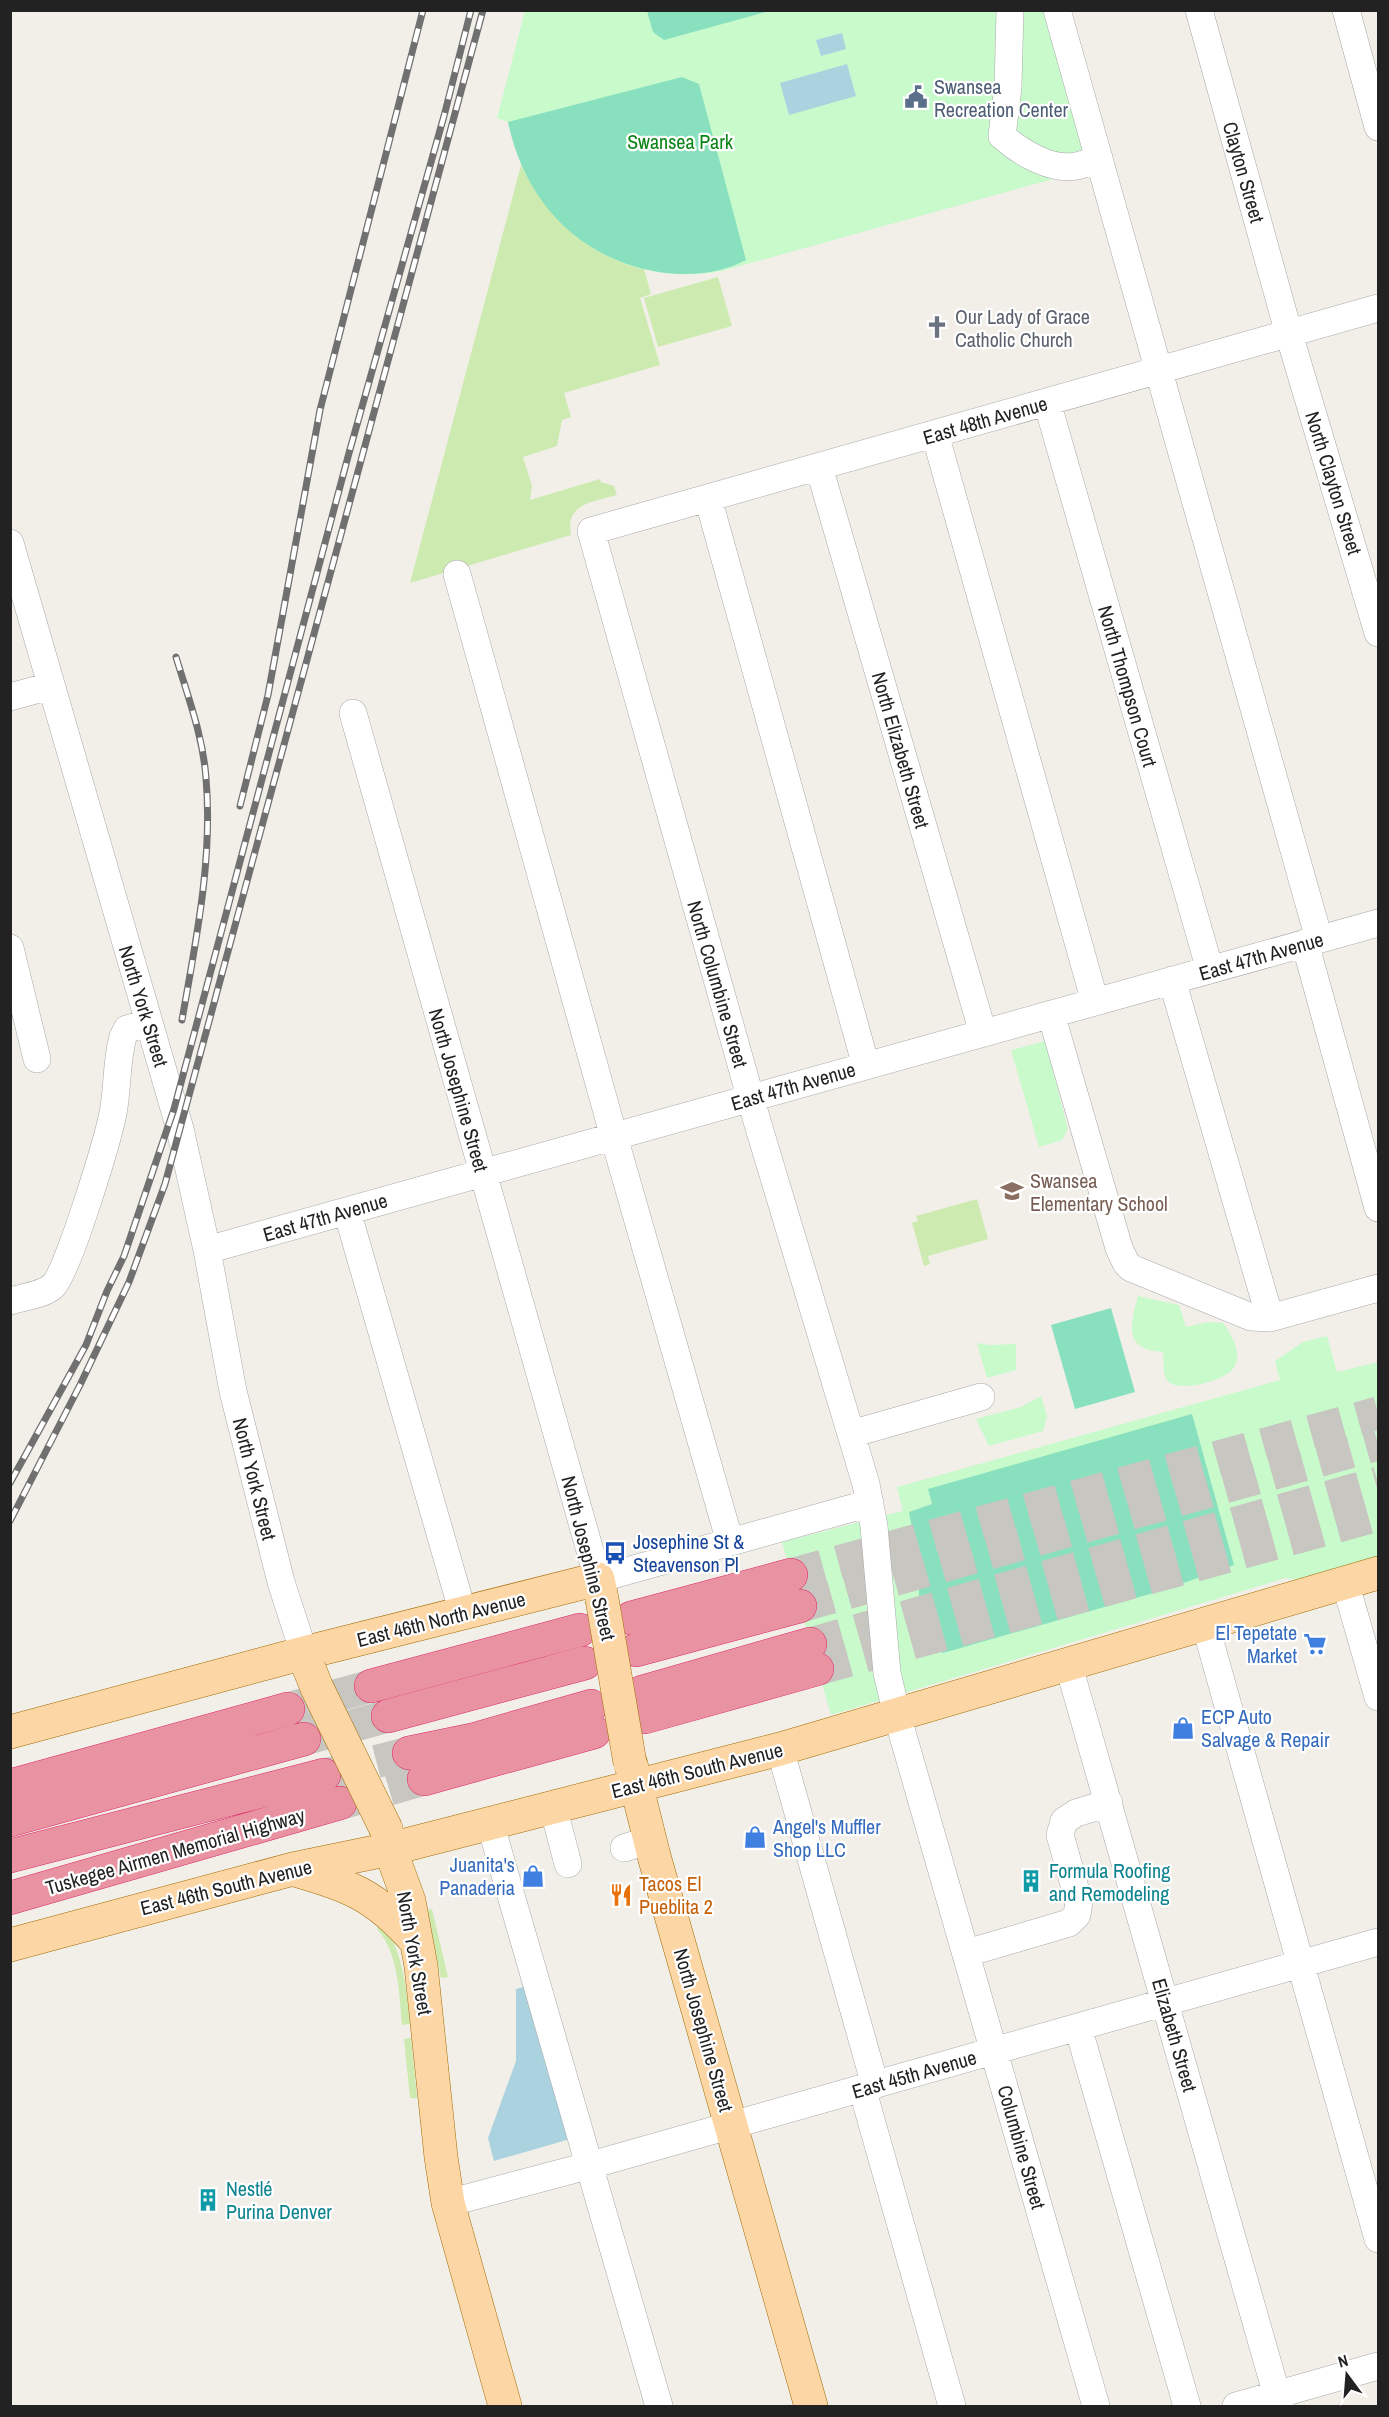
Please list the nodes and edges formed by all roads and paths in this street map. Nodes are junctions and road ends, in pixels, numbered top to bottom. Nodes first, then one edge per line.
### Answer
1 (1010, 10) edge
2 (1057, 10) edge
3 (1199, 10) edge
4 (1346, 10) edge
5 (1378, 127) edge
6 (1099, 158) junction
7 (1378, 308) edge
8 (1289, 334) junction
9 (1160, 370) junction
10 (1047, 402) junction
11 (935, 434) junction
12 (819, 467) junction
13 (708, 498) junction
14 (591, 531) joint
15 (10, 543) edge
16 (457, 574) dead end
17 (1378, 633) edge
18 (50, 686) junction
19 (10, 697) edge
20 (353, 713) dead end
21 (1378, 923) edge
22 (1312, 941) junction
23 (10, 948) edge
24 (1210, 970) junction
25 (1172, 980) junction
26 (1095, 1002) junction
27 (1051, 1014) junction
28 (148, 1023) junction
29 (983, 1033) junction
30 (37, 1059) dead end
31 (866, 1066) junction
32 (750, 1098) junction
33 (614, 1137) junction
34 (483, 1173) junction
35 (1378, 1208) edge
36 (347, 1210) junction
37 (207, 1250) junction
38 (1378, 1288) edge
39 (10, 1301) edge
40 (1270, 1318) junction
41 (981, 1397) dead end
42 (851, 1434) junction
43 (871, 1511) junction
44 (730, 1542) junction
45 (1378, 1573) edge
46 (791, 1575) tunnel mouth
47 (1345, 1582) junction
48 (600, 1589) junction
49 (800, 1606) tunnel mouth
50 (463, 1613) junction
51 (631, 1618) dead end
52 (1205, 1624) junction
53 (580, 1630) dead end
54 (636, 1650) dead end
55 (814, 1657) tunnel mouth
56 (307, 1660) junction
57 (1068, 1663) junction
58 (585, 1664) dead end
59 (371, 1686) tunnel mouth
60 (1378, 1697) edge
61 (643, 1705) dead end
62 (288, 1709) tunnel mouth
63 (897, 1715) junction
64 (388, 1716) tunnel mouth
65 (592, 1719) dead end
66 (10, 1732) edge
67 (304, 1739) tunnel mouth
68 (780, 1749) junction
69 (416, 1766) tunnel mouth
70 (633, 1774) junction
71 (324, 1775) tunnel mouth
72 (10, 1786) edge
73 (340, 1803) tunnel mouth
74 (1109, 1803) junction
75 (553, 1807) junction
76 (10, 1820) edge
77 (490, 1823) junction
78 (388, 1839) junction
79 (10, 1856) edge
80 (568, 1864) dead end
81 (293, 1869) junction
82 (10, 1898) edge
83 (415, 1940) junction
84 (1378, 1942) edge
85 (10, 1945) edge
86 (967, 1953) junction
87 (1300, 1964) junction
88 (1166, 2002) junction
89 (1078, 2027) junction
90 (995, 2051) junction
91 (868, 2086) junction
92 (731, 2125) junction
93 (591, 2165) junction
94 (448, 2203) junction
95 (1378, 2239) edge
96 (1378, 2366) edge
97 (1278, 2401) edge
98 (505, 2406) edge
99 (659, 2406) edge
100 (811, 2406) edge
101 (952, 2406) edge
102 (1096, 2406) edge
103 (1187, 2406) edge
104 (1236, 2406) edge

1 - 6 street
2 - 6 street
3 - 8 street, Clayton Street
4 - 5 street
6 - 9 street
7 - 8 street, East 48th Avenue
8 - 9 street, East 48th Avenue
8 - 17 street, North Clayton Street
9 - 10 street, East 48th Avenue
9 - 22 street
10 - 11 street, East 48th Avenue
10 - 24 street, North Thompson Court
11 - 12 street, East 48th Avenue
11 - 26 street
12 - 13 street, East 48th Avenue
12 - 29 street, North Elizabeth Street
13 - 14 street, East 48th Avenue
13 - 31 street
14 - 32 street, North Columbine Street
15 - 18 street, North York Street
16 - 33 street
18 - 19 street
18 - 28 street, North York Street
20 - 34 street, North Josephine Street
21 - 22 street, East 47th Avenue
22 - 24 street, East 47th Avenue
22 - 35 street
23 - 30 street
24 - 25 street, East 47th Avenue
25 - 26 street, East 47th Avenue
25 - 40 street
26 - 27 street, East 47th Avenue
27 - 29 street, East 47th Avenue
27 - 40 street
28 - 37 street, North York Street
28 - 39 street
29 - 31 street, East 47th Avenue
31 - 32 street, East 47th Avenue
32 - 33 street, East 47th Avenue
32 - 42 street, North Columbine Street
33 - 34 street, East 47th Avenue
33 - 44 street
34 - 36 street, East 47th Avenue
34 - 48 street, North Josephine Street
36 - 37 street, East 47th Avenue
36 - 50 street
37 - 56 street, North York Street
38 - 40 street
41 - 42 street
42 - 43 street, North Columbine Street
43 - 44 street, East 46th North Avenue
43 - 63 street, North Columbine Street
44 - 48 street, East 46th North Avenue
45 - 47 main road, East 46th South Avenue
46 - 51 highway
47 - 52 main road, East 46th South Avenue
47 - 60 street
48 - 50 main road, East 46th North Avenue
48 - 70 main road, North Josephine Street, bridge
49 - 54 highway
50 - 56 main road, East 46th North Avenue
52 - 57 main road, East 46th South Avenue
52 - 87 street
53 - 59 highway
55 - 61 highway
56 - 66 main road, East 46th North Avenue
56 - 78 main road, North York Street, bridge
57 - 63 main road, East 46th South Avenue
57 - 74 street, Elizabeth Street
58 - 64 highway
62 - 72 highway
63 - 68 main road, East 46th South Avenue
63 - 86 street, Columbine Street
65 - 69 highway
67 - 76 highway
68 - 70 main road, East 46th South Avenue
68 - 91 street
70 - 75 main road, East 46th South Avenue
70 - 92 main road, North Josephine Street
71 - 79 highway
73 - 82 highway, Tuskegee Airmen Memorial Highway
74 - 86 street
74 - 88 street, Elizabeth Street
75 - 77 main road, East 46th South Avenue
75 - 80 street
77 - 78 main road, East 46th South Avenue
77 - 93 street
78 - 81 main road, East 46th South Avenue
78 - 83 main road, North York Street
81 - 83 main road
81 - 85 main road, East 46th South Avenue
83 - 94 main road, North York Street
84 - 87 street, East 45th Avenue
86 - 90 street, Columbine Street
87 - 88 street, East 45th Avenue
87 - 95 street
88 - 89 street, East 45th Avenue
88 - 97 street, Elizabeth Street
89 - 90 street, East 45th Avenue
89 - 103 street
90 - 91 street, East 45th Avenue
90 - 102 street, Columbine Street
91 - 92 street, East 45th Avenue
91 - 101 street
92 - 93 street, East 45th Avenue
92 - 100 main road, North Josephine Street
93 - 94 street, East 45th Avenue
93 - 99 street
94 - 98 main road, North York Street
96 - 97 street
97 - 104 street

